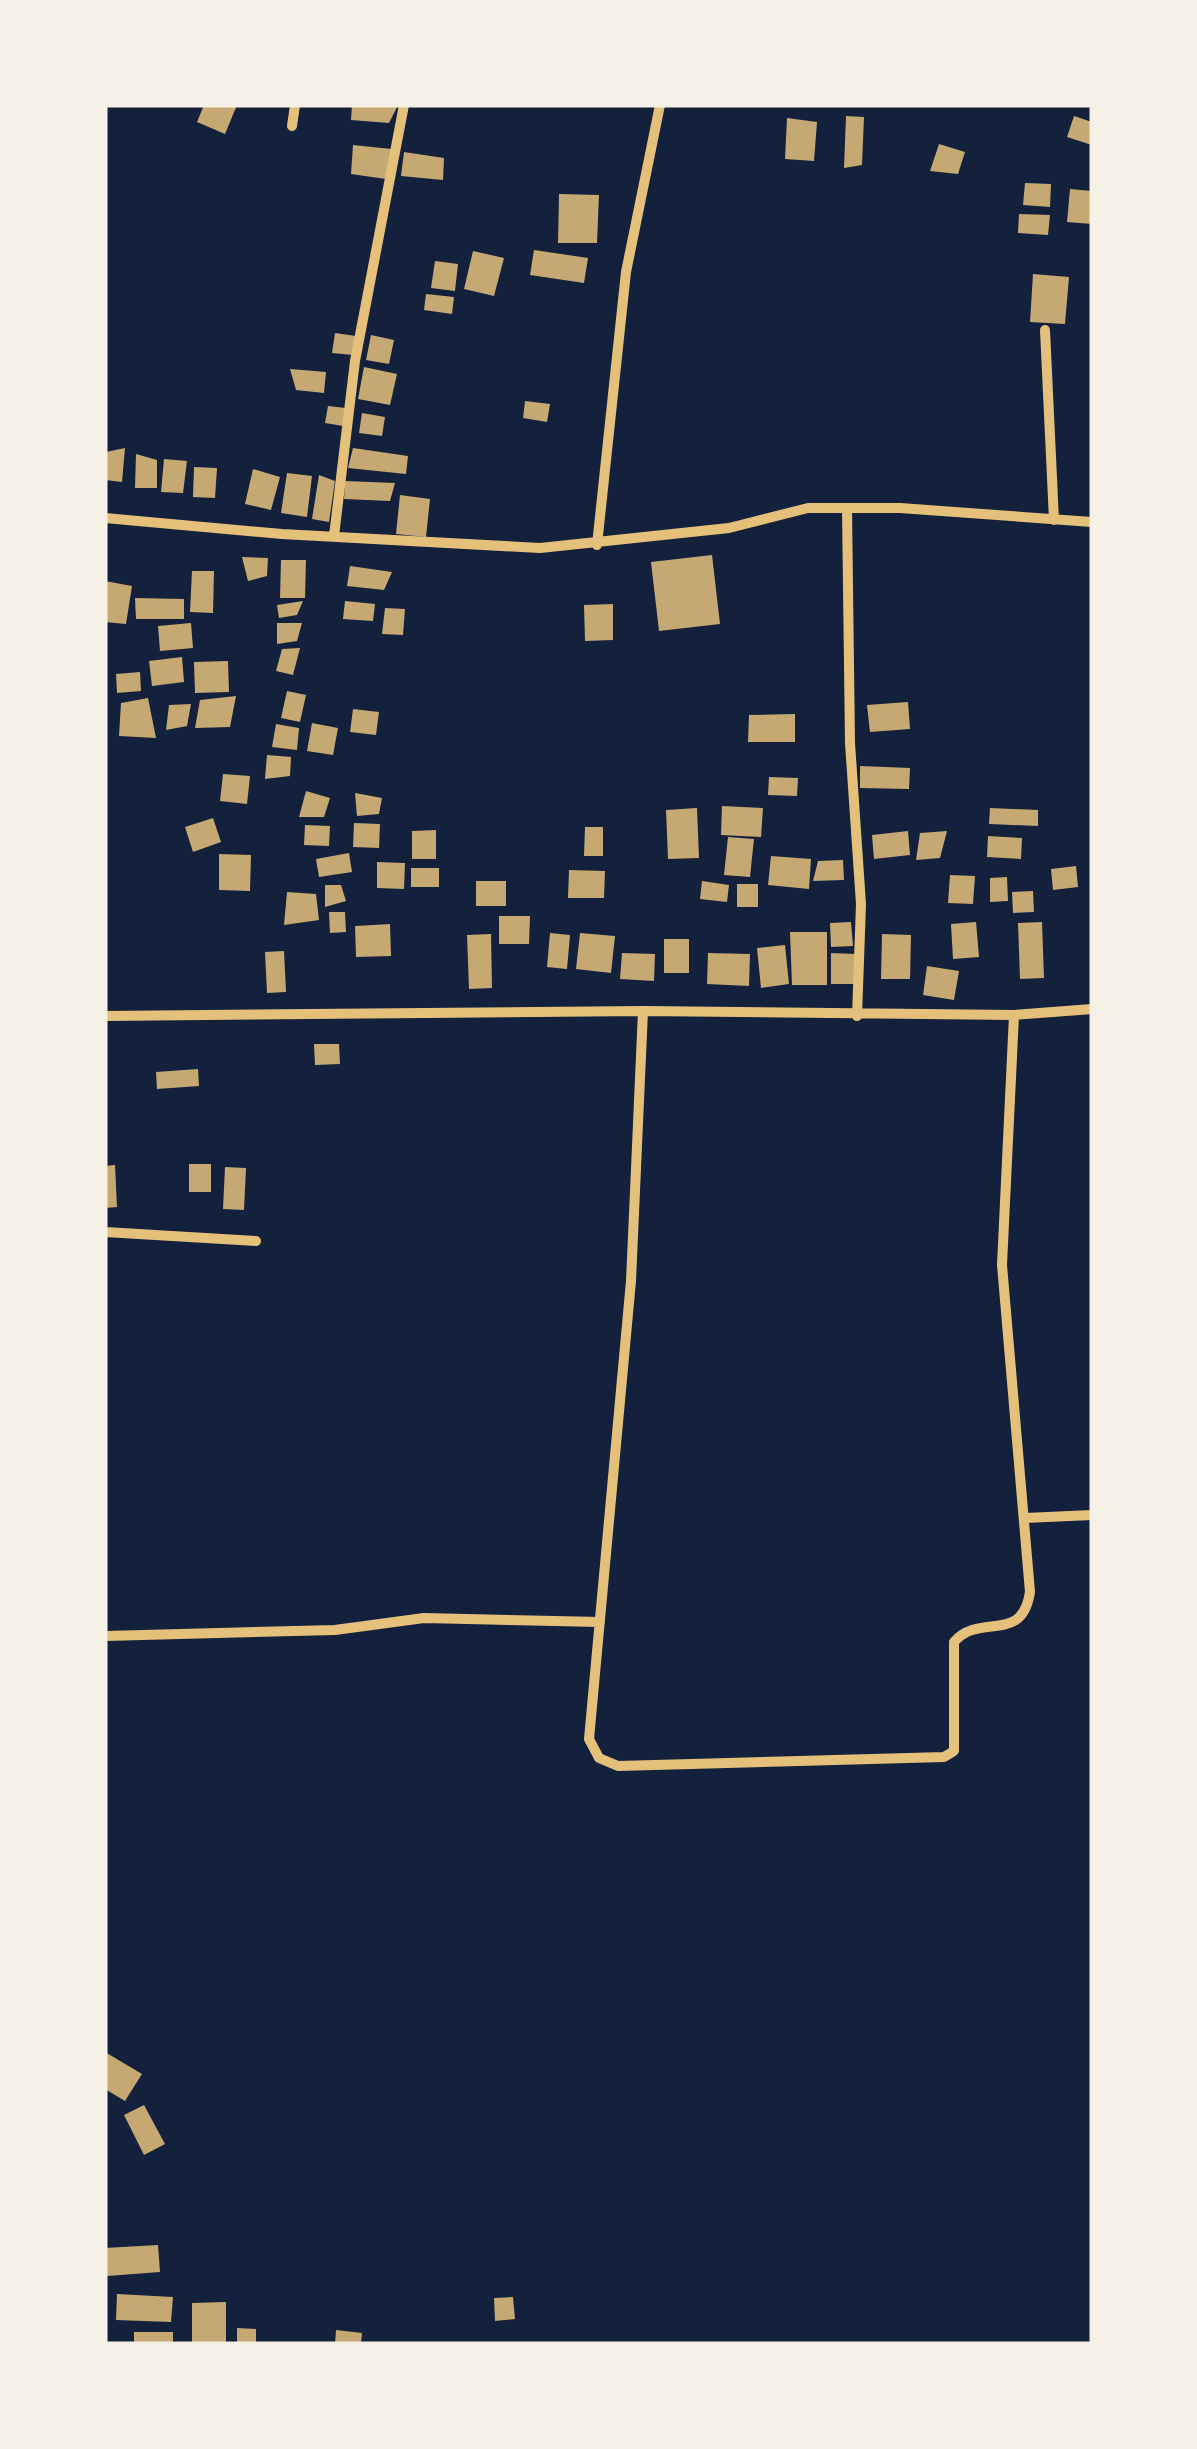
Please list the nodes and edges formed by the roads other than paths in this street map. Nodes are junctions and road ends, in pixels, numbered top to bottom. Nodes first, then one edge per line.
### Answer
1 (294, 105) edge
2 (404, 105) edge
3 (660, 105) edge
4 (292, 126) dead end
5 (1044, 330) dead end
6 (848, 508) junction
7 (105, 518) edge
8 (1054, 520) junction
9 (1092, 522) edge
10 (334, 536) junction
11 (597, 544) junction
12 (1092, 1009) edge
13 (643, 1011) junction
14 (1014, 1015) junction
15 (105, 1016) edge
16 (857, 1016) junction
17 (105, 1232) edge
18 (256, 1241) dead end
19 (1092, 1516) edge
20 (1025, 1518) junction
21 (600, 1622) junction
22 (105, 1636) edge

1 - 4 street
2 - 10 street
3 - 11 street
5 - 8 street
6 - 8 street
6 - 11 street
6 - 16 street
7 - 10 street
8 - 9 street
10 - 11 street
12 - 14 street
13 - 15 street
13 - 16 street
13 - 21 street
14 - 16 street
14 - 20 street
17 - 18 street
19 - 20 street
20 - 21 street
21 - 22 street

